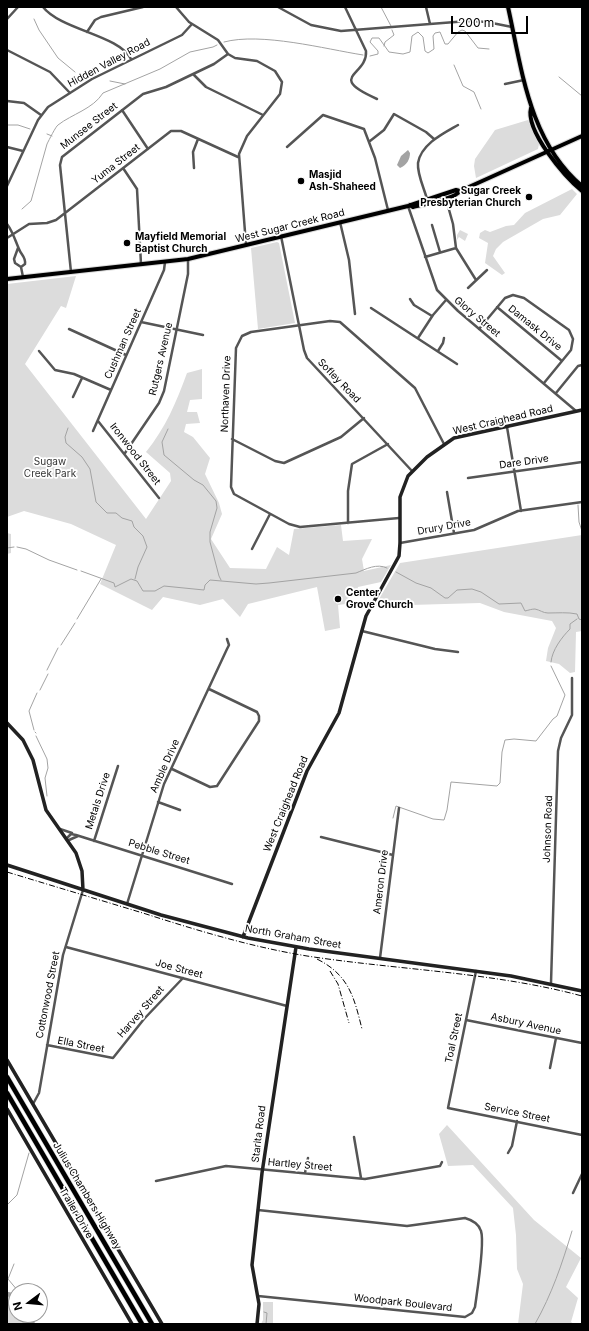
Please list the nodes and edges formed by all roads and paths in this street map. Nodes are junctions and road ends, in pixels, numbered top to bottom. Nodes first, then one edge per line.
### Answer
1 (18, 7) edge
2 (43, 7) edge
3 (143, 7) edge
4 (176, 7) edge
5 (278, 7) edge
6 (345, 7) edge
7 (426, 7) edge
8 (508, 7) edge
9 (7, 19) edge
10 (192, 24) junction
11 (430, 24) junction
12 (512, 27) junction
13 (357, 30) junction
14 (87, 32) junction
15 (7, 50) edge
16 (228, 54) junction
17 (131, 59) junction
18 (194, 74) junction
19 (524, 80) junction
20 (505, 84) dead end
21 (70, 93) junction
22 (377, 99) dead end
23 (7, 101) edge
24 (122, 110) junction
25 (41, 115) junction
26 (263, 115) junction
27 (458, 125) dead end
28 (582, 136) edge
29 (198, 139) junction
30 (434, 139) junction
31 (370, 142) junction
32 (7, 147) edge
33 (287, 147) dead end
34 (148, 149) junction
35 (24, 151) junction
36 (550, 151) junction
37 (238, 157) junction
38 (123, 168) junction
39 (194, 168) dead end
40 (7, 186) edge
41 (582, 186) edge
42 (460, 191) junction
43 (582, 192) edge
44 (446, 198) junction
45 (427, 199) junction
46 (409, 205) junction
47 (388, 210) junction
48 (65, 214) junction
49 (340, 222) junction
50 (7, 224) edge
51 (432, 225) dead end
52 (14, 234) junction
53 (281, 236) junction
54 (7, 238) edge
55 (246, 245) junction
56 (18, 248) junction
57 (456, 248) junction
58 (440, 252) junction
59 (424, 257) junction
60 (188, 259) junction
61 (165, 262) junction
62 (141, 265) junction
63 (21, 267) junction
64 (487, 270) dead end
65 (71, 272) junction
66 (23, 277) junction
67 (7, 279) edge
68 (476, 280) junction
69 (468, 288) dead end
70 (410, 299) dead end
71 (446, 300) junction
72 (497, 307) junction
73 (371, 308) dead end
74 (355, 314) dead end
75 (432, 316) junction
76 (141, 322) junction
77 (300, 326) junction
78 (68, 329) dead end
79 (479, 329) junction
80 (177, 330) junction
81 (203, 335) dead end
82 (418, 338) junction
83 (444, 338) dead end
84 (39, 351) dead end
85 (438, 351) junction
86 (126, 354) junction
87 (562, 360) junction
88 (457, 364) dead end
89 (582, 365) edge
90 (82, 378) junction
91 (544, 383) junction
92 (111, 390) junction
93 (556, 392) junction
94 (74, 397) dead end
95 (582, 410) edge
96 (576, 412) junction
97 (364, 418) junction
98 (98, 421) junction
99 (507, 426) junction
100 (93, 431) dead end
101 (232, 439) junction
102 (388, 444) junction
103 (444, 444) junction
104 (125, 453) junction
105 (582, 462) edge
106 (412, 471) junction
107 (514, 471) junction
108 (468, 478) dead end
109 (447, 492) dead end
110 (159, 498) dead end
111 (582, 502) edge
112 (521, 511) junction
113 (270, 514) junction
114 (399, 518) junction
115 (348, 522) junction
116 (454, 533) junction
117 (400, 543) junction
118 (252, 549) dead end
119 (361, 631) junction
120 (227, 639) dead end
121 (458, 652) dead end
122 (572, 678) dead end
123 (209, 688) junction
124 (7, 723) edge
125 (118, 766) dead end
126 (172, 769) junction
127 (158, 802) junction
128 (399, 808) dead end
129 (180, 810) dead end
130 (60, 829) junction
131 (76, 835) junction
132 (81, 837) junction
133 (320, 837) dead end
134 (68, 839) junction
135 (94, 841) junction
136 (142, 855) junction
137 (393, 855) junction
138 (7, 865) edge
139 (232, 884) dead end
140 (83, 890) junction
141 (127, 904) junction
142 (242, 937) junction
143 (66, 947) junction
144 (296, 947) junction
145 (380, 959) junction
146 (476, 971) junction
147 (183, 978) junction
148 (551, 983) junction
149 (582, 991) edge
150 (287, 1006) junction
151 (466, 1020) junction
152 (556, 1038) junction
153 (582, 1043) edge
154 (47, 1046) junction
155 (113, 1058) joint
156 (7, 1060) edge
157 (550, 1068) dead end
158 (7, 1077) edge
159 (7, 1093) edge
160 (33, 1104) junction
161 (448, 1108) joint
162 (7, 1109) edge
163 (517, 1121) junction
164 (582, 1134) edge
165 (354, 1138) dead end
166 (508, 1153) dead end
167 (308, 1158) dead end
168 (442, 1162) dead end
169 (262, 1169) junction
170 (305, 1173) junction
171 (582, 1174) edge
172 (361, 1178) junction
173 (156, 1181) dead end
174 (572, 1193) dead end
175 (258, 1210) junction
176 (258, 1296) junction
177 (132, 1324) edge
178 (142, 1324) edge
179 (152, 1324) edge
180 (162, 1324) edge
181 (257, 1324) edge

1 - 9 street
2 - 14 street
3 - 14 street
4 - 10 street
5 - 13 street
6 - 13 street
7 - 11 street
8 - 12 main road
10 - 16 street
10 - 17 street, Hidden Valley Road
11 - 12 street
11 - 13 street
12 - 19 main road
13 - 22 street
14 - 17 street
15 - 21 street
16 - 18 street, Munsee Street
16 - 26 street
17 - 21 street, Hidden Valley Road
18 - 24 street, Munsee Street
18 - 26 street
19 - 20 street
19 - 36 main road
21 - 25 street, Hidden Valley Road
23 - 25 street
24 - 34 street
24 - 48 street, Munsee Street
25 - 35 street, Hidden Valley Road
26 - 37 street
27 - 30 street
28 - 36 main road, West Sugar Creek Road
29 - 34 street, Yuma Street
29 - 37 street, Yuma Street
29 - 39 street
30 - 31 street
30 - 45 street
31 - 33 street
31 - 47 street
32 - 35 street
34 - 38 street, Yuma Street
35 - 40 street, Hidden Valley Road
36 - 41 main road
36 - 42 main road, West Sugar Creek Road
36 - 43 main road
37 - 55 street
38 - 48 street, Yuma Street
38 - 62 street
42 - 44 main road, West Sugar Creek Road
42 - 45 main road, West Sugar Creek Road
44 - 46 main road, West Sugar Creek Road
44 - 57 street
45 - 46 main road, West Sugar Creek Road
46 - 47 main road, West Sugar Creek Road
46 - 59 street, Glory Street
47 - 49 main road, West Sugar Creek Road
48 - 52 street, Yuma Street
48 - 65 street, Munsee Street
49 - 53 main road, West Sugar Creek Road
49 - 74 street
50 - 52 street
51 - 58 street
52 - 54 street, Yuma Street
52 - 56 street
53 - 55 main road, West Sugar Creek Road
53 - 77 street, Sofley Road
55 - 60 main road, West Sugar Creek Road
56 - 63 street
56 - 63 street
57 - 58 street
57 - 68 street
58 - 59 street
59 - 71 street, Glory Street
60 - 61 main road, West Sugar Creek Road
60 - 80 street, Rutgers Avenue
61 - 62 main road, West Sugar Creek Road
61 - 76 street, Cushman Street
62 - 65 main road, West Sugar Creek Road
63 - 66 street
64 - 68 street
65 - 66 main road, West Sugar Creek Road
66 - 67 main road, West Sugar Creek Road
68 - 69 street
70 - 75 street
71 - 75 street
71 - 79 street, Glory Street
72 - 79 street
72 - 87 street, Damask Drive
72 - 87 street
73 - 82 street
75 - 82 street
76 - 80 street
76 - 86 street, Cushman Street
77 - 97 street, Sofley Road
77 - 101 street, Northaven Drive
77 - 103 street, Northaven Drive
78 - 86 street
79 - 91 street, Glory Street
80 - 81 street
80 - 104 street, Rutgers Avenue
82 - 85 street
83 - 85 street
84 - 90 street
85 - 88 street
86 - 92 street, Cushman Street
87 - 91 street
89 - 93 street
90 - 92 street
90 - 94 street
91 - 93 street, Glory Street
92 - 98 street, Cushman Street
93 - 96 street, Glory Street
95 - 96 street, West Craighead Road
96 - 99 street, West Craighead Road
97 - 101 street
97 - 102 street, Sofley Road
98 - 100 street, Cushman Street
98 - 104 street, Ironwood Street
99 - 103 street, West Craighead Road
99 - 107 street
101 - 113 street, Northaven Drive
102 - 106 street, Sofley Road
102 - 115 street
103 - 106 street, West Craighead Road
104 - 110 street, Ironwood Street
105 - 107 street, Dare Drive
106 - 114 street, West Craighead Road
107 - 108 street, Dare Drive
107 - 112 street
109 - 116 street
111 - 112 street, Drury Drive
112 - 116 street, Drury Drive
113 - 115 street, Northaven Drive
113 - 118 street
114 - 115 street, Northaven Drive
114 - 117 street, West Craighead Road
116 - 117 street, Drury Drive
117 - 119 street, West Craighead Road
119 - 121 street
119 - 142 street, West Craighead Road
120 - 123 street, Amble Drive
122 - 148 street, Johnson Road
123 - 126 street, Amble Drive
123 - 126 street
124 - 130 street
125 - 135 street, Metals Drive
126 - 127 street, Amble Drive
127 - 129 street
127 - 136 street, Amble Drive
128 - 137 street, Ameron Drive
130 - 131 street, Pebble Street
130 - 134 street
131 - 132 street, Pebble Street
131 - 134 street
132 - 134 street
132 - 135 street, Pebble Street
133 - 137 street
134 - 140 street
135 - 136 street, Pebble Street
136 - 139 street, Pebble Street
136 - 141 street, Amble Drive
137 - 145 street, Ameron Drive
138 - 140 street, North Graham Street
140 - 141 street, North Graham Street
140 - 143 street, Cottonwood Street
141 - 142 street, North Graham Street
142 - 144 street, North Graham Street
143 - 147 street, Joe Street
143 - 154 street, Cottonwood Street
144 - 145 street, North Graham Street
144 - 150 street, Starita Road
145 - 146 street, North Graham Street
146 - 148 street, North Graham Street
146 - 151 street, Toal Street
147 - 150 street, Joe Street
147 - 155 street, Harvey Street
148 - 149 street, North Graham Street
150 - 169 street, Starita Road
151 - 152 street, Asbury Avenue
151 - 161 street, Toal Street
152 - 153 street, Asbury Avenue
152 - 157 street
154 - 155 street, Ella Street
154 - 160 street, Cottonwood Street
156 - 160 street
158 - 179 highway, Julius Chambers Highway
159 - 178 highway, Julius Chambers Highway
160 - 180 street
161 - 163 street, Service Street
162 - 177 street, Trailer Drive
163 - 164 street, Service Street
163 - 166 street
165 - 172 street
167 - 170 street
168 - 172 street, Hartley Street
169 - 170 street, Hartley Street
169 - 173 street, Hartley Street
169 - 175 street, Starita Road
170 - 172 street, Hartley Street
171 - 174 street
175 - 176 street, Starita Road
175 - 176 street, Woodpark Boulevard
176 - 181 street, Starita Road

